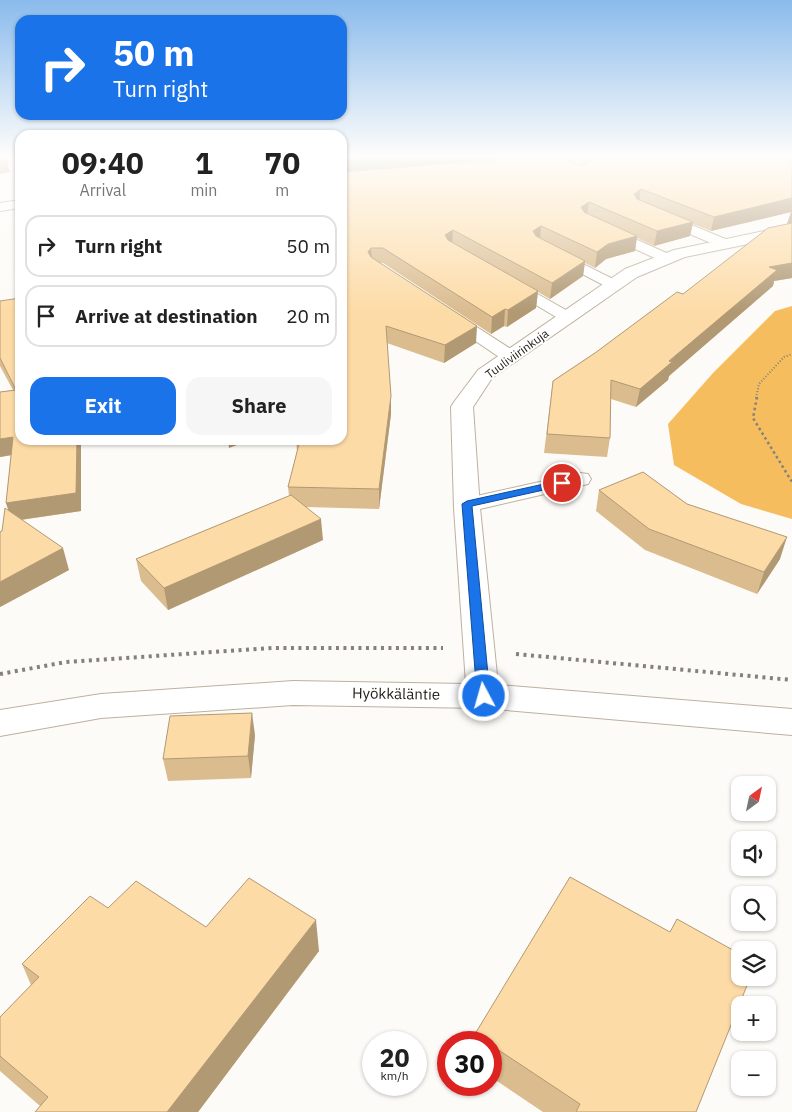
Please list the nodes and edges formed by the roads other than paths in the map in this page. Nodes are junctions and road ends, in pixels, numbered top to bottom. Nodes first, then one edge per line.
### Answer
1 (649, 211) edge
2 (596, 226) edge
3 (792, 230) edge
4 (723, 244) junction
5 (541, 246) edge
6 (666, 258) junction
7 (495, 275) edge
8 (614, 285) junction
9 (433, 304) edge
10 (567, 317) junction
11 (511, 356) junction
12 (580, 479) dead end
13 (467, 504) junction
14 (484, 696) junction
15 (792, 722) edge
16 (0, 723) edge

1 - 4 lane
2 - 6 lane
3 - 4 street, Tuuliviirinkuja
4 - 6 street, Tuuliviirinkuja
5 - 8 lane
6 - 8 street, Tuuliviirinkuja
7 - 10 lane
8 - 10 street, Tuuliviirinkuja
9 - 11 lane
10 - 11 street, Tuuliviirinkuja
11 - 13 street, Tuuliviirinkuja
12 - 13 lane
13 - 14 street, Tuuliviirinkuja
14 - 15 street, Hyökkäläntie
14 - 16 street, Hyökkäläntie

